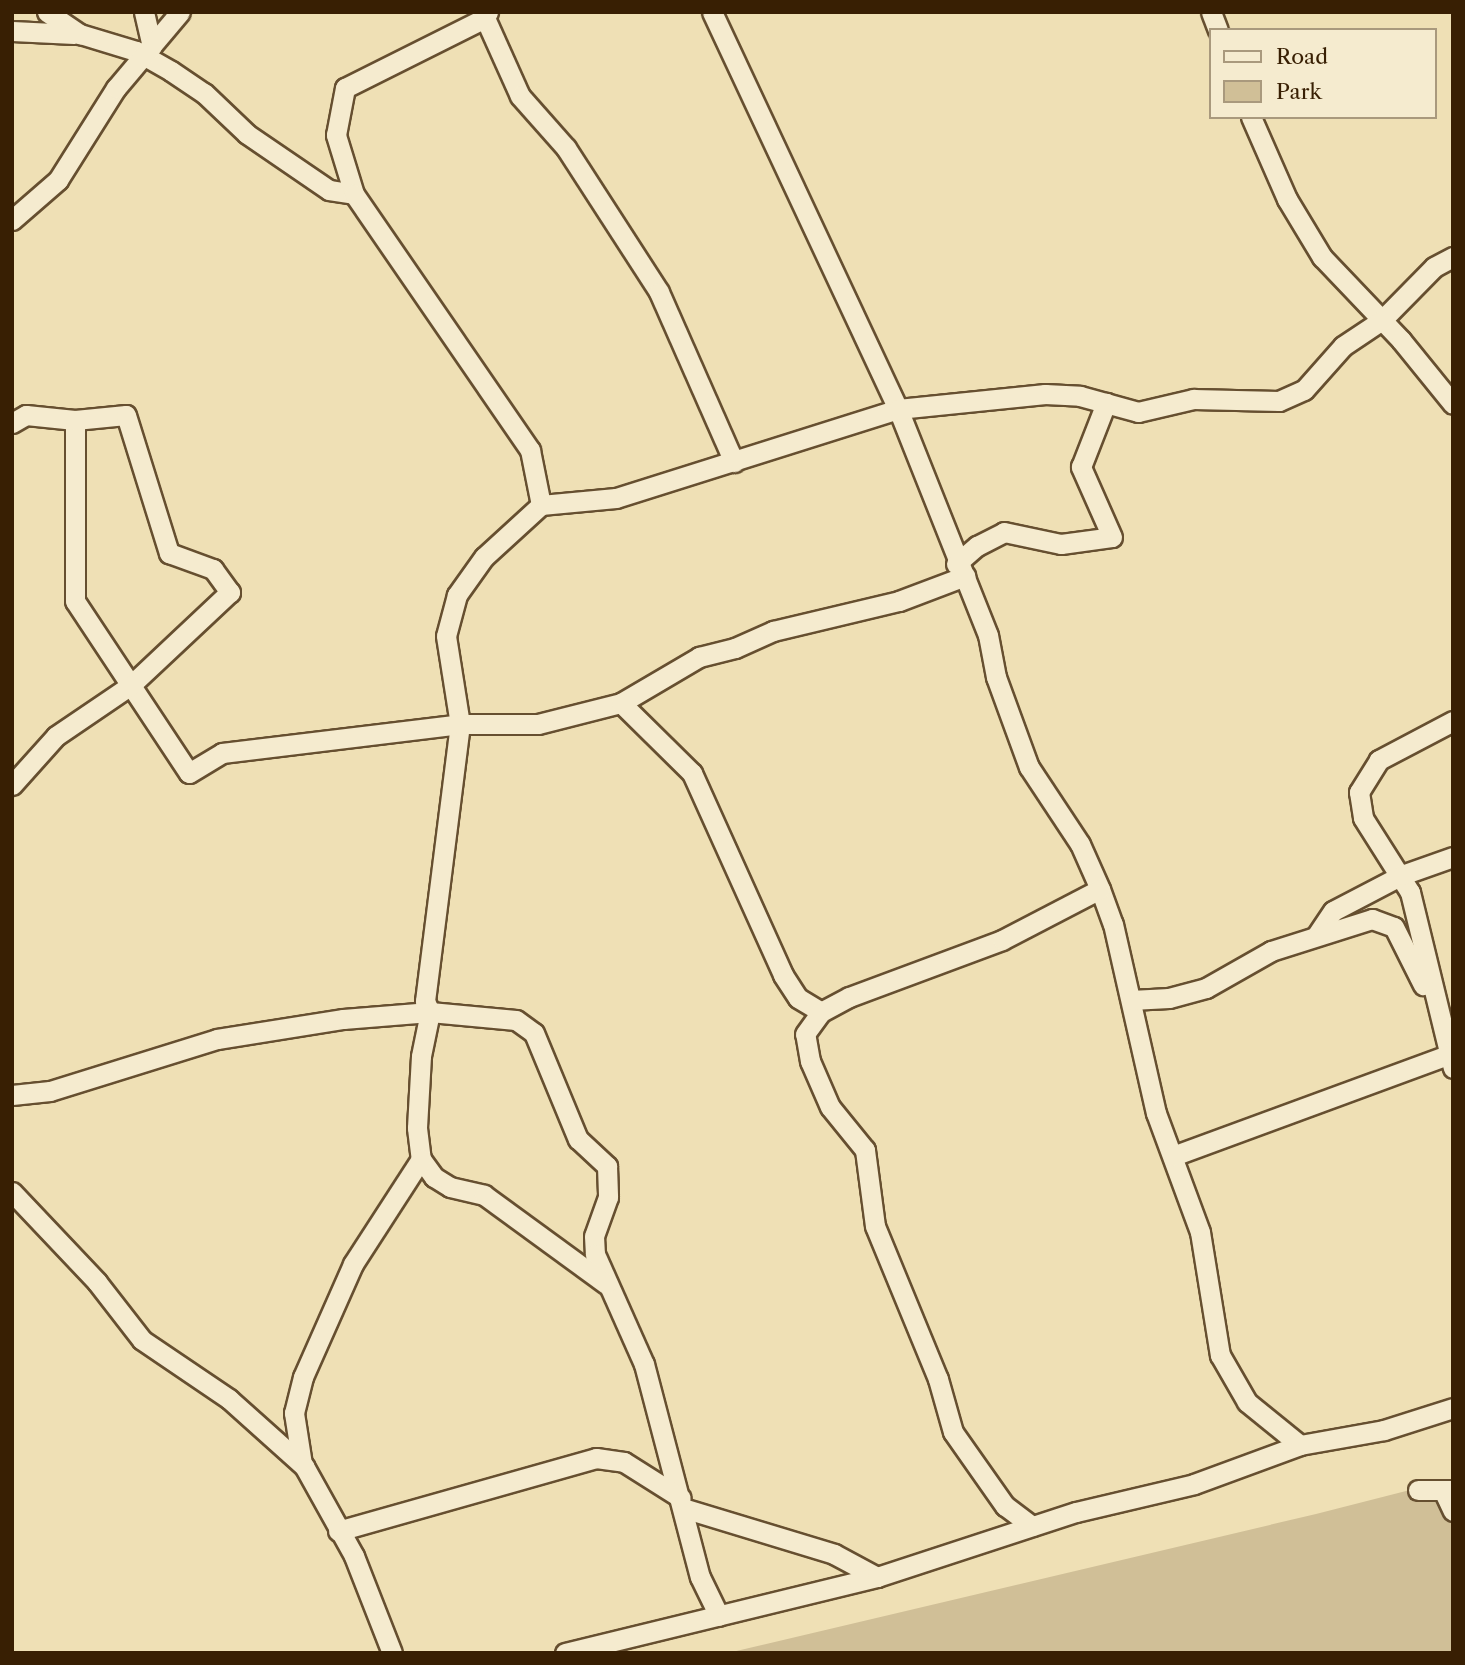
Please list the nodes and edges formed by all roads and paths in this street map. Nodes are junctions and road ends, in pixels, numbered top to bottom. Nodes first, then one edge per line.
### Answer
1 (47, 12) edge
2 (144, 12) edge
3 (180, 12) edge
4 (712, 12) edge
5 (486, 15) edge
6 (12, 31) edge
7 (55, 33) junction
8 (80, 34) junction
9 (12, 45) edge
10 (148, 51) junction
11 (1252, 119) edge
12 (355, 194) junction
13 (12, 220) edge
14 (1453, 257) edge
15 (1382, 320) junction
16 (1107, 403) junction
17 (1453, 404) edge
18 (898, 409) junction
19 (75, 421) junction
20 (12, 423) edge
21 (734, 462) junction
22 (541, 505) junction
23 (961, 570) junction
24 (131, 685) junction
25 (621, 703) junction
26 (1453, 722) edge
27 (460, 724) junction
28 (12, 785) edge
29 (1453, 857) edge
30 (1402, 874) junction
31 (1100, 889) junction
32 (1316, 936) junction
33 (1131, 1000) junction
34 (1435, 1006) junction
35 (430, 1012) junction
36 (821, 1012) junction
37 (1452, 1059) edge
38 (12, 1095) edge
39 (1173, 1156) junction
40 (422, 1159) junction
41 (12, 1192) edge
42 (608, 1287) junction
43 (1453, 1408) edge
44 (1300, 1445) junction
45 (302, 1464) junction
46 (1418, 1490) dead end
47 (1448, 1490) edge
48 (682, 1503) junction
49 (1453, 1511) edge
50 (1032, 1526) junction
51 (338, 1531) junction
52 (877, 1577) junction
53 (719, 1616) junction
54 (392, 1653) edge
55 (565, 1653) edge

1 - 8 street
2 - 10 street
3 - 10 street
4 - 18 street
5 - 12 street
5 - 21 street
6 - 7 street
7 - 8 street
7 - 9 street
8 - 10 street
10 - 12 street
10 - 13 street
11 - 15 street
12 - 22 street
14 - 15 street
15 - 16 street
15 - 17 street
16 - 18 street
16 - 23 street
18 - 21 street
18 - 23 street
19 - 20 street
19 - 24 street
19 - 24 street
21 - 22 street
22 - 27 street
23 - 25 street
23 - 31 street
24 - 27 street
24 - 28 street
25 - 27 street
25 - 36 street
26 - 30 street
27 - 35 street
29 - 30 street
30 - 32 street
30 - 34 street
31 - 33 street
31 - 36 street
32 - 33 street
32 - 34 street
33 - 39 street
34 - 37 street
35 - 38 street
35 - 40 street
35 - 42 street
36 - 50 street
37 - 39 street
39 - 44 street
40 - 42 street
40 - 45 street
41 - 45 street
42 - 48 street
43 - 44 street
44 - 50 street
45 - 51 street
46 - 47 street
47 - 49 street
48 - 51 street
48 - 52 street
48 - 53 street
50 - 52 street
51 - 54 street
52 - 53 street
53 - 55 street

